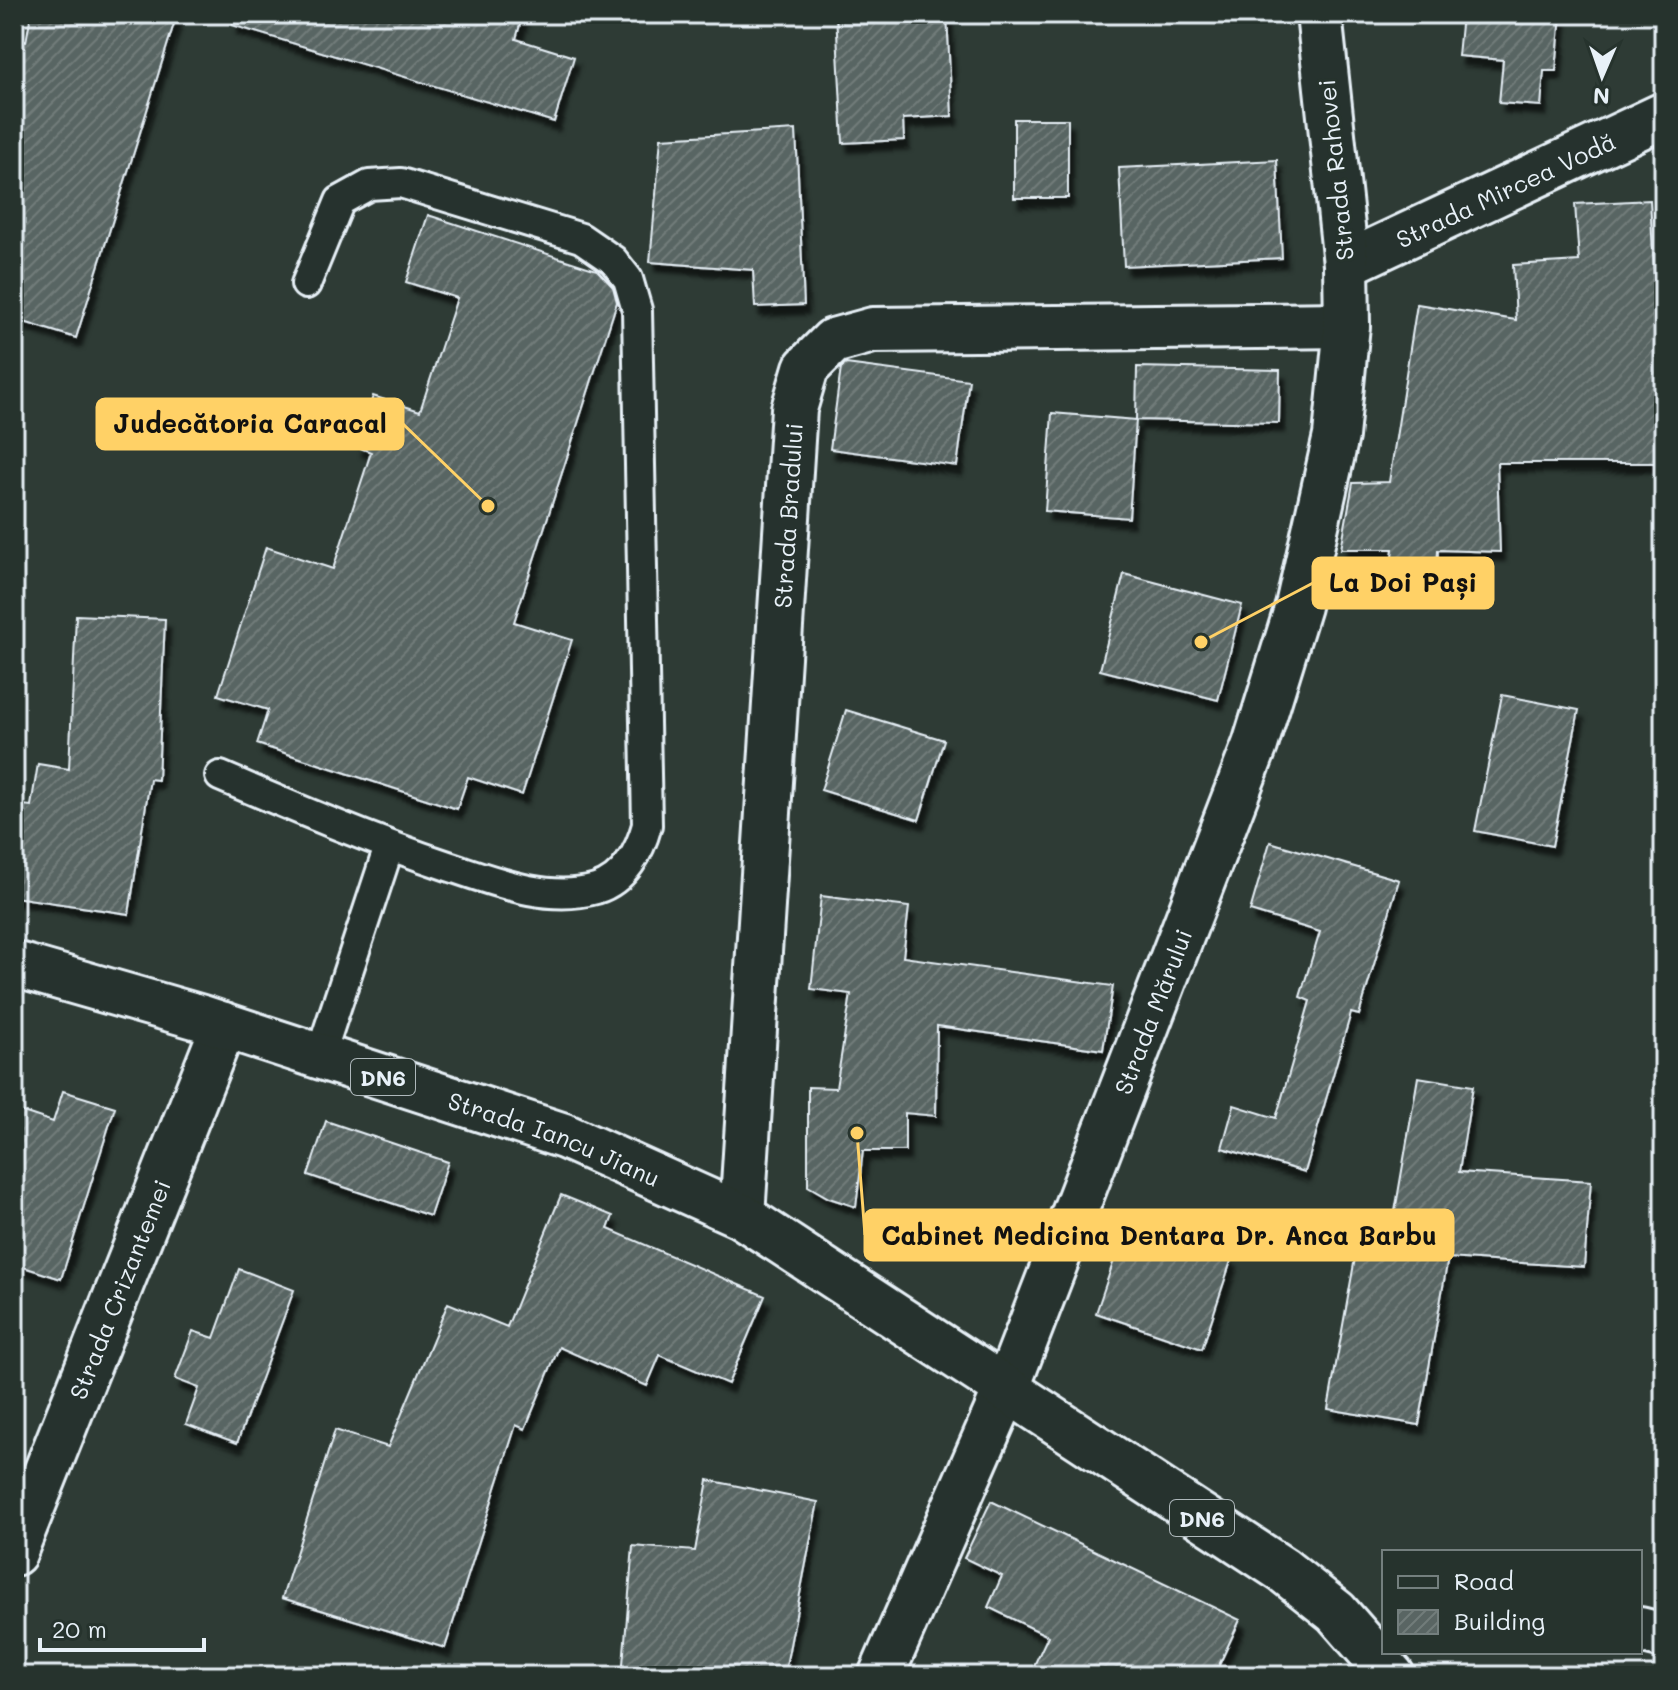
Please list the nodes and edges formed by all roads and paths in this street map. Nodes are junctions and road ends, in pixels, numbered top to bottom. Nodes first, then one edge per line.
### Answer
1 (1319, 14) edge
2 (1664, 115) edge
3 (1346, 264) junction
4 (306, 284) dead end
5 (1347, 325) junction
6 (220, 776) dead end
7 (389, 847) junction
8 (14, 964) edge
9 (224, 1025) junction
10 (320, 1056) junction
11 (742, 1216) junction
12 (1006, 1390) junction
13 (14, 1553) edge
14 (1642, 1630) edge
15 (1664, 1636) edge
16 (1389, 1664) edge
17 (881, 1676) edge

1 - 3 main road, Strada Rahovei
2 - 3 main road, Strada Mircea Vodă
3 - 5 main road, Strada Rahovei
4 - 7 lane
5 - 11 main road, Strada Bradului
5 - 12 main road, Strada Mărului
6 - 7 lane
7 - 10 lane
8 - 9 main road, Strada Iancu Jianu / DN6
9 - 10 main road, Strada Iancu Jianu / DN6
9 - 13 main road, Strada Crizantemei
10 - 11 main road, Strada Iancu Jianu / DN6
11 - 12 main road, Strada Iancu Jianu / DN6
12 - 16 main road, DN6
12 - 17 main road, Strada Mărului
14 - 15 main road

